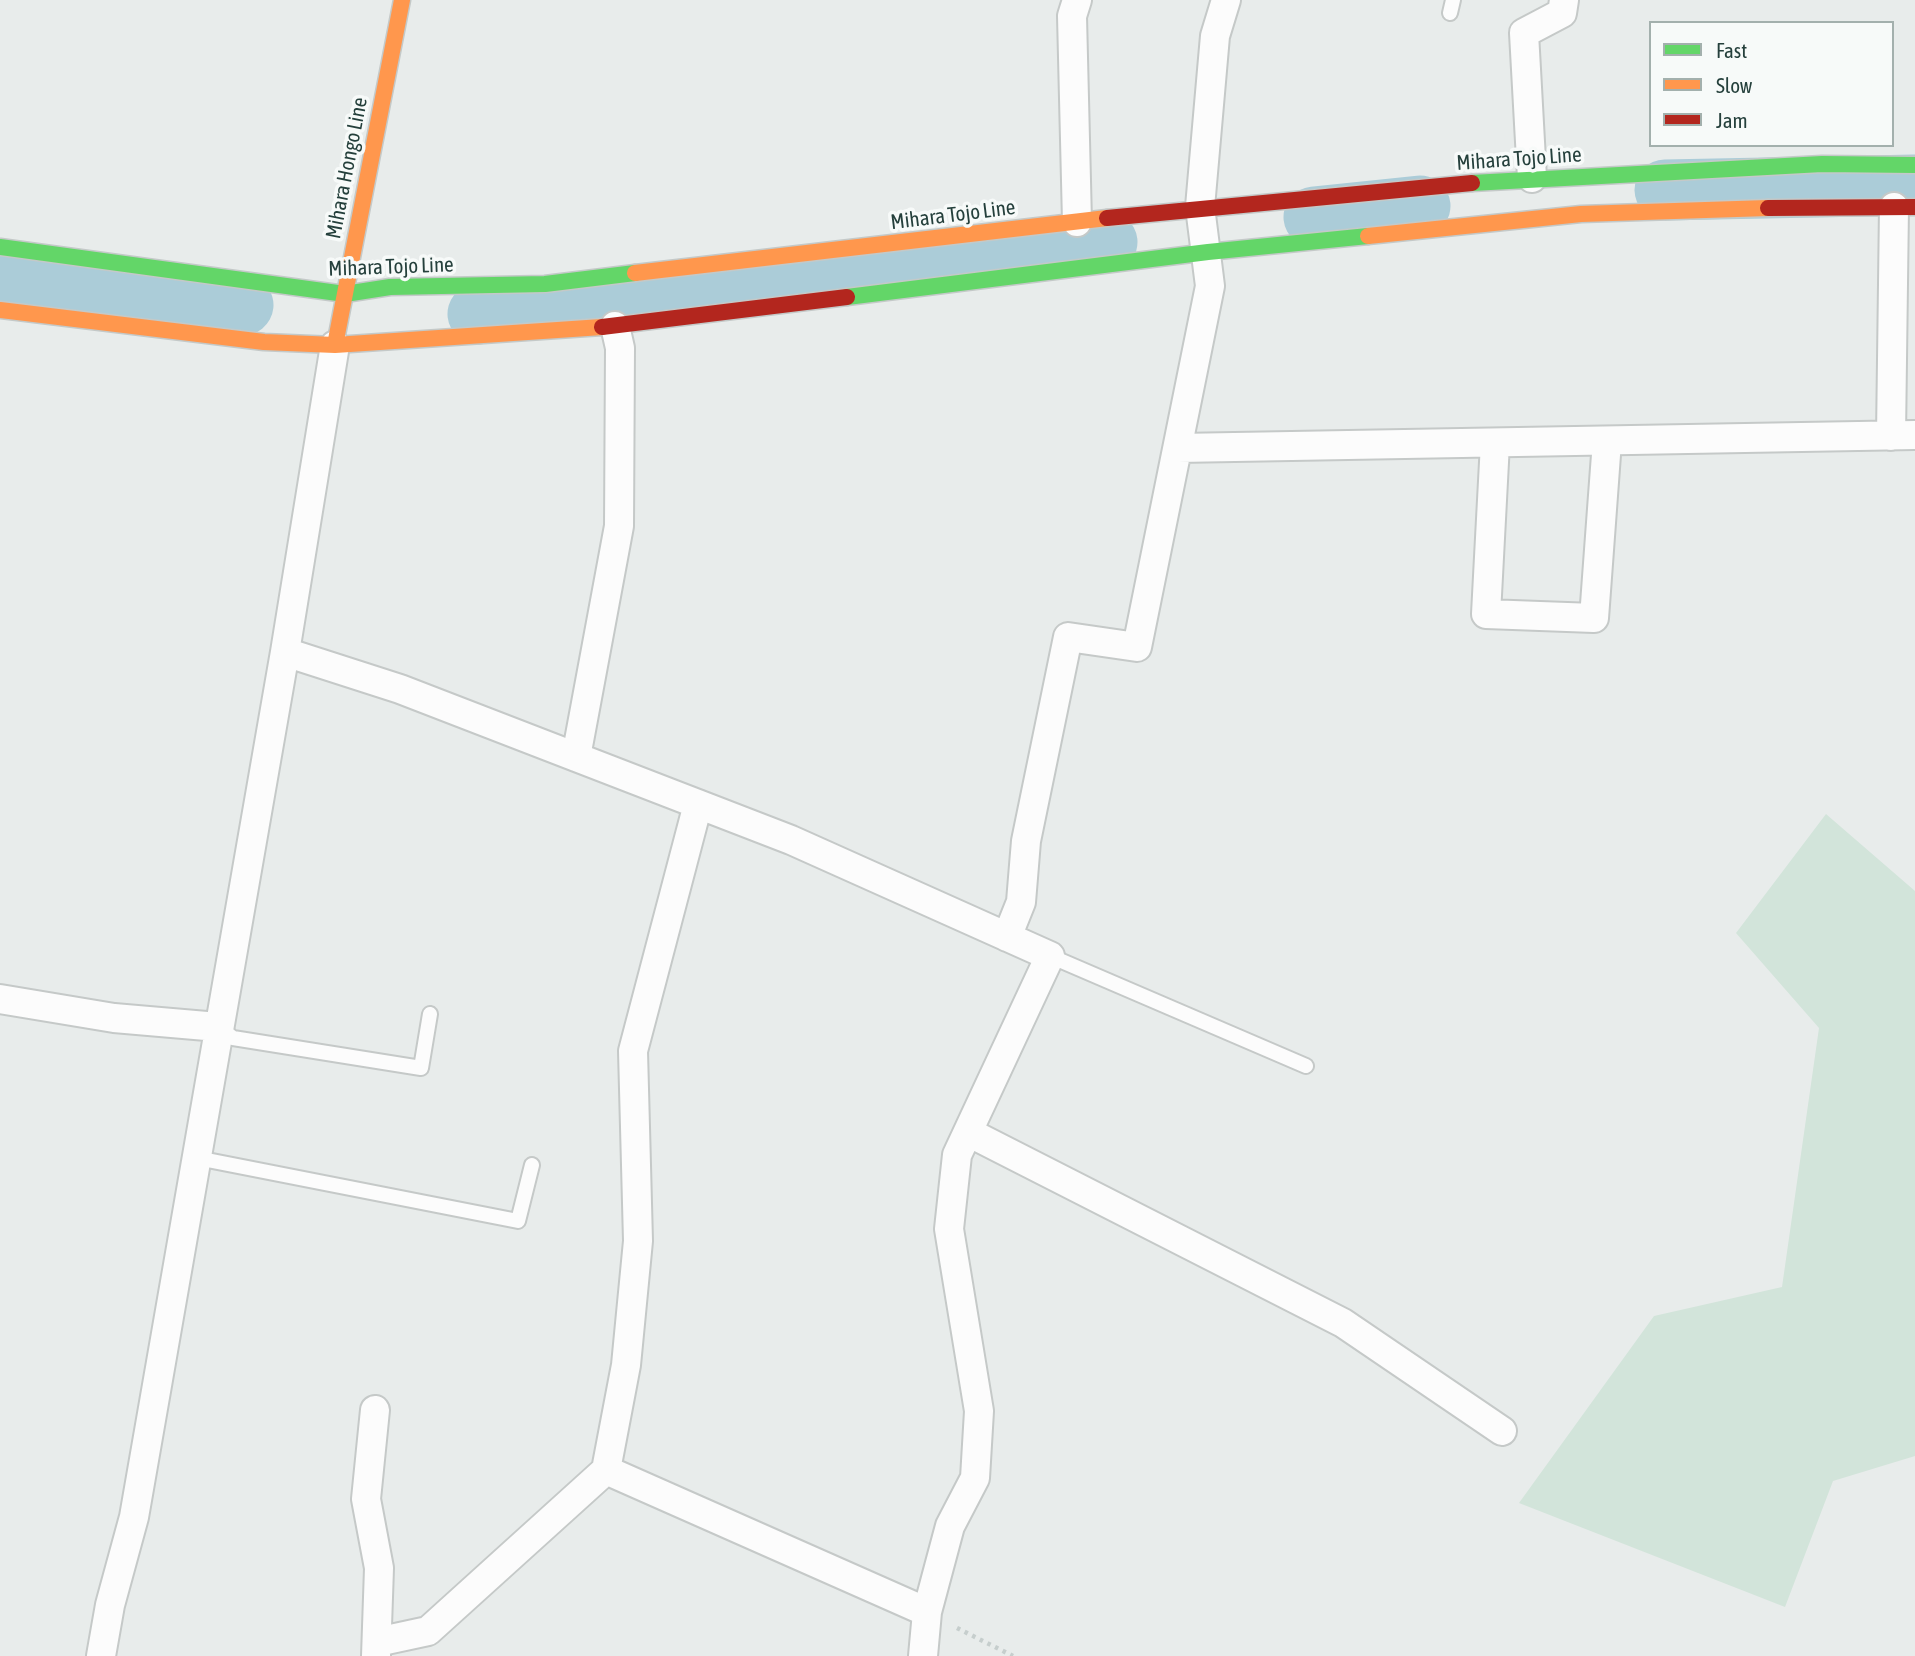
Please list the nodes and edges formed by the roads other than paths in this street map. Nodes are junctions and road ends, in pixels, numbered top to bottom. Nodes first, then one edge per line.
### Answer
1 (402, 0) edge
2 (1077, 0) edge
3 (1226, 0) edge
4 (1564, 0) edge
5 (1915, 164) edge
6 (1532, 178) junction
7 (1200, 207) junction
8 (1905, 207) edge
9 (1077, 222) junction
10 (0, 247) edge
11 (1208, 252) junction
12 (345, 294) junction
13 (0, 310) edge
14 (615, 326) junction
15 (335, 345) junction
16 (1903, 436) edge
17 (1607, 441) junction
18 (1496, 443) junction
19 (1178, 448) junction
20 (285, 652) junction
21 (576, 757) junction
22 (698, 804) junction
23 (1007, 937) junction
24 (1050, 956) junction
25 (0, 999) edge
26 (430, 1014) dead end
27 (218, 1027) junction
28 (1306, 1066) dead end
29 (968, 1132) junction
30 (197, 1158) junction
31 (532, 1165) dead end
32 (374, 1410) dead end
33 (1502, 1431) dead end
34 (606, 1470) junction
35 (927, 1612) junction
36 (377, 1649) edge
37 (101, 1656) edge
38 (923, 1656) edge

1 - 12 main road, Mihara Hongo Line
2 - 9 street
3 - 7 street
4 - 6 street
5 - 6 main road, Mihara Tojo Line
6 - 7 main road, Mihara Tojo Line
7 - 9 main road, Mihara Tojo Line
7 - 11 street
8 - 11 main road
8 - 16 street
9 - 12 main road, Mihara Tojo Line
10 - 12 main road, Mihara Tojo Line
11 - 14 main road
11 - 19 street
12 - 15 main road, Mihara Hongo Line
13 - 15 main road
14 - 15 main road
14 - 21 street
15 - 20 street
16 - 17 street
17 - 18 street
17 - 18 street
18 - 19 street
19 - 23 street
20 - 21 street
20 - 27 street
21 - 22 street
22 - 23 street
22 - 34 street
23 - 24 street
24 - 28 lane
24 - 29 street
25 - 27 street
26 - 27 lane
27 - 30 street
29 - 33 street
29 - 35 street
30 - 31 lane
30 - 37 street
32 - 36 street
34 - 35 street
34 - 36 street
35 - 38 street

